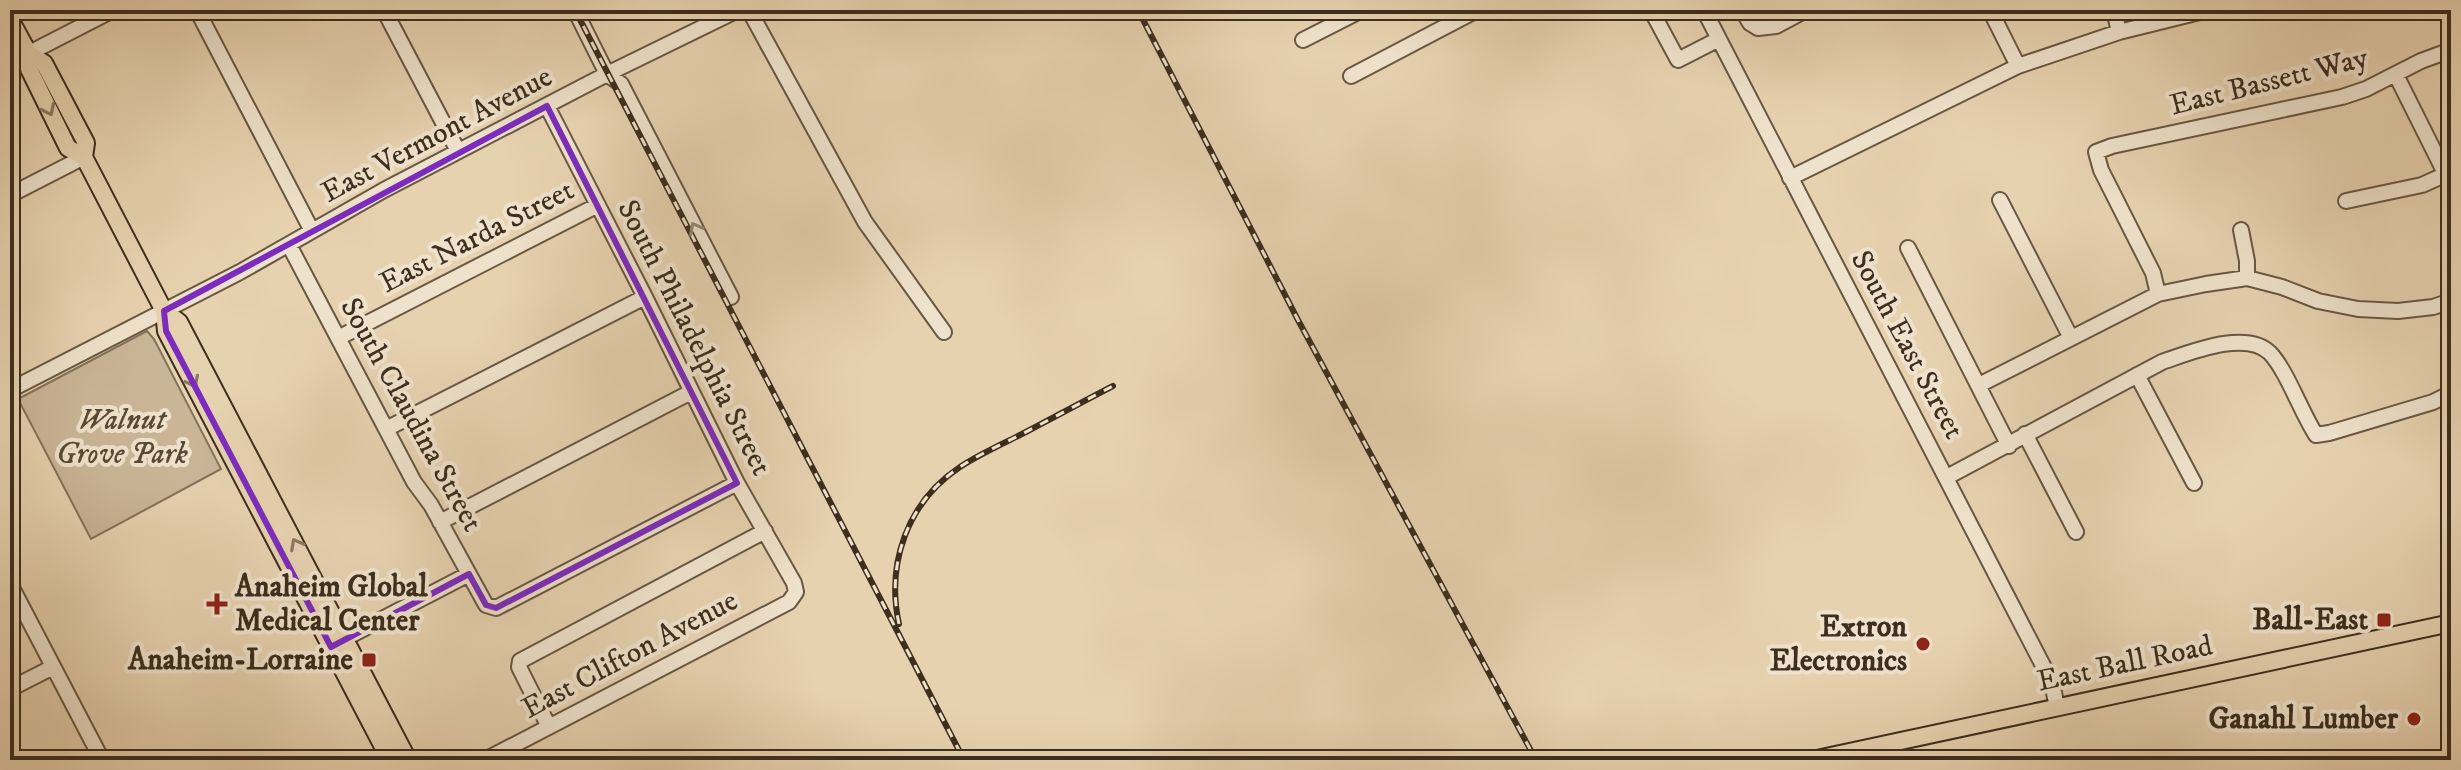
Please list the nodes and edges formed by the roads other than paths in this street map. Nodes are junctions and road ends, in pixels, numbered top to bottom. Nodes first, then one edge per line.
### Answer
1 (113, 10) edge
2 (197, 10) edge
3 (384, 10) edge
4 (575, 10) edge
5 (738, 10) edge
6 (749, 10) edge
7 (1362, 10) edge
8 (1477, 10) edge
9 (1651, 10) edge
10 (1704, 10) edge
11 (1742, 10) edge
12 (1806, 10) edge
13 (1990, 10) edge
14 (2114, 10) edge
15 (2208, 10) edge
16 (10, 19) edge
17 (2119, 32) junction
18 (1719, 39) junction
19 (1303, 40) dead end
20 (2451, 50) edge
21 (29, 54) junction
22 (10, 63) edge
23 (2018, 66) junction
24 (607, 74) junction
25 (2396, 75) junction
26 (1351, 76) dead end
27 (547, 106) junction
28 (458, 151) junction
29 (84, 157) junction
30 (2449, 177) edge
31 (1790, 178) junction
32 (10, 195) edge
33 (2000, 200) dead end
34 (2346, 201) dead end
35 (598, 205) junction
36 (2241, 230) dead end
37 (312, 231) junction
38 (289, 245) junction
39 (1908, 248) dead end
40 (2247, 278) junction
41 (2158, 294) junction
42 (645, 297) junction
43 (731, 297) dead end
44 (2451, 301) edge
45 (164, 311) junction
46 (944, 332) dead end
47 (338, 338) junction
48 (2071, 338) junction
49 (2137, 375) junction
50 (1979, 385) junction
51 (10, 390) edge
52 (691, 392) junction
53 (2451, 393) edge
54 (386, 429) junction
55 (2025, 434) junction
56 (2009, 446) junction
57 (1947, 477) junction
58 (737, 483) junction
59 (2194, 483) dead end
60 (440, 522) junction
61 (765, 531) junction
62 (2076, 532) dead end
63 (469, 574) junction
64 (10, 584) edge
65 (796, 592) joint
66 (2451, 623) edge
67 (338, 642) junction
68 (53, 667) junction
69 (345, 676) junction
70 (10, 689) edge
71 (379, 704) junction
72 (2057, 707) junction
73 (549, 727) junction
74 (1819, 759) edge
75 (102, 760) edge
76 (390, 760) edge
77 (408, 760) edge
78 (485, 760) edge

1 - 21 street
2 - 37 street
3 - 28 street
4 - 24 street
5 - 24 street, East Vermont Avenue
6 - 46 street
7 - 19 street
8 - 26 street
9 - 18 street
10 - 18 street, South East Street
11 - 12 street
13 - 23 street
14 - 17 street
15 - 17 street
16 - 21 main road
17 - 23 street
18 - 31 street, South East Street
20 - 25 street, East Bassett Way
21 - 22 street
21 - 29 main road
23 - 31 street
24 - 27 street, East Vermont Avenue
43 -> 24 street
25 - 30 street
25 - 41 street, East Bassett Way
27 - 28 street, East Vermont Avenue
27 - 35 street, South Philadelphia Street
28 - 37 street, East Vermont Avenue
29 - 32 street
29 - 45 main road
30 - 34 street
31 - 57 street, South East Street
33 - 48 street
35 - 42 street, South Philadelphia Street
35 - 47 street, East Narda Street
36 - 40 street
37 - 38 street, East Vermont Avenue
38 - 45 street, East Vermont Avenue
38 - 47 street, South Claudina Street
39 - 50 street
40 - 41 street
40 - 44 street
41 - 48 street
42 - 52 street, South Philadelphia Street
42 - 54 street
45 - 51 street, East Vermont Avenue
45 - 67 main road
47 - 54 street, South Claudina Street
48 - 50 street
49 - 53 street
49 - 55 street
49 - 59 street
50 - 56 street
52 - 58 street, South Philadelphia Street
52 - 60 street
54 - 60 street, South Claudina Street
55 - 56 street
55 - 62 street
56 - 57 street
57 - 72 street, South East Street
58 - 61 street, South Philadelphia Street
58 - 63 street, South Claudina Street
60 - 63 street, South Claudina Street
61 - 65 street, South Philadelphia Street
61 - 73 street
63 - 67 street
64 - 68 street
65 - 73 street, East Clifton Avenue
66 - 72 main road, East Ball Road
67 - 69 main road
67 - 71 main road
68 - 70 street
68 - 75 street
69 - 71 main road
69 - 76 main road
71 - 77 main road
72 - 74 main road, East Ball Road
73 - 78 street, East Clifton Avenue

